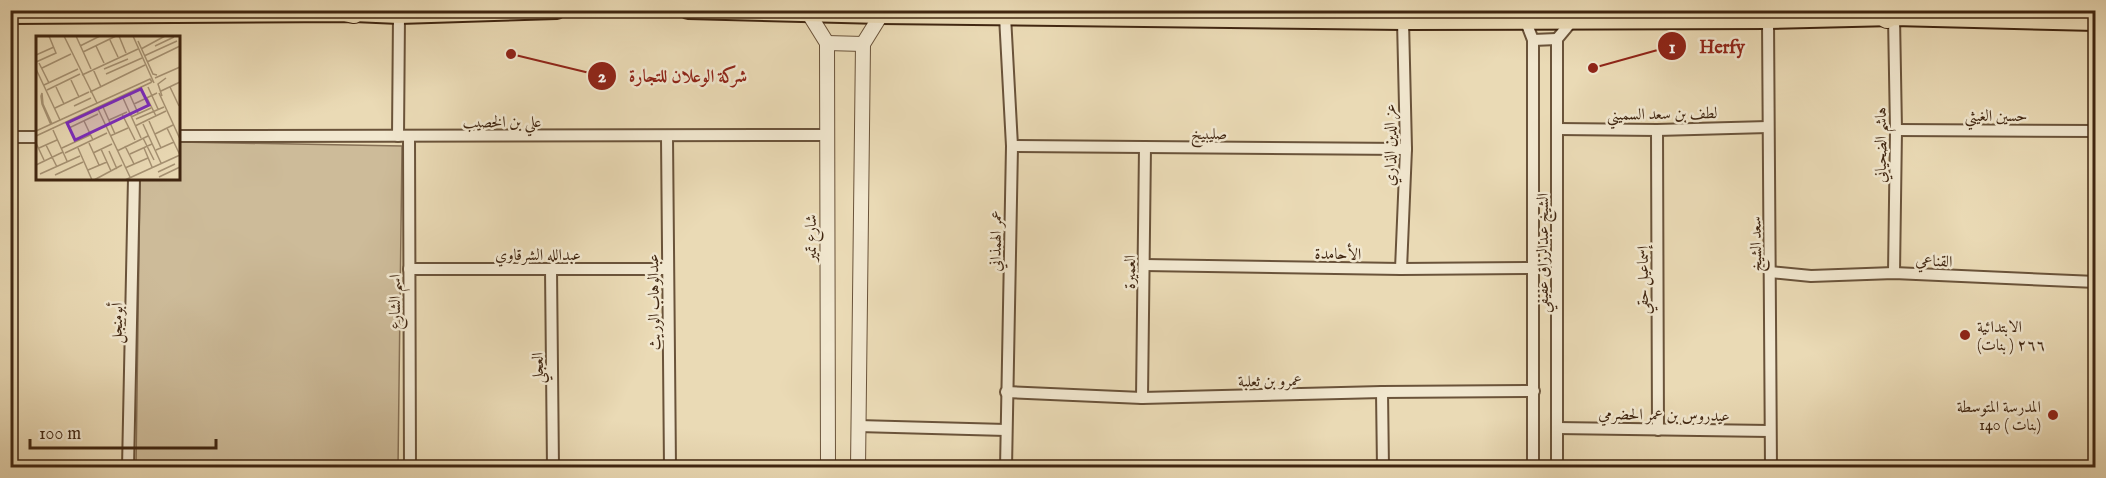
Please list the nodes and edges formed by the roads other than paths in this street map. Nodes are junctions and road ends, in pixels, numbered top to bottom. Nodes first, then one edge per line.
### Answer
1 (557, 10) edge
2 (688, 10) edge
3 (347, 12) edge
4 (809, 14) junction
5 (10, 15) edge
6 (399, 15) junction
7 (881, 15) junction
8 (1885, 15) edge
9 (1005, 16) junction
10 (1768, 20) junction
11 (1403, 21) junction
12 (1572, 21) junction
13 (1526, 22) junction
14 (2096, 22) edge
15 (1557, 39) junction
16 (1533, 40) junction
17 (827, 43) junction
18 (863, 44) junction
19 (1768, 127) junction
20 (1558, 129) junction
21 (1657, 130) junction
22 (1896, 130) junction
23 (2096, 130) edge
24 (826, 135) junction
25 (180, 136) edge
26 (403, 136) junction
27 (10, 137) edge
28 (36, 137) edge
29 (667, 137) junction
30 (1011, 146) junction
31 (1145, 147) junction
32 (1406, 149) junction
33 (134, 180) edge
34 (1144, 265) junction
35 (1532, 268) junction
36 (409, 269) junction
37 (551, 269) junction
38 (667, 269) junction
39 (1401, 269) junction
40 (1770, 272) junction
41 (1894, 273) junction
42 (2096, 282) edge
43 (1534, 391) junction
44 (1006, 392) junction
45 (1382, 392) junction
46 (1142, 398) junction
47 (858, 426) junction
48 (1557, 428) junction
49 (1006, 430) junction
50 (1658, 430) junction
51 (1770, 431) junction
52 (128, 468) edge
53 (410, 468) edge
54 (553, 468) edge
55 (670, 468) edge
56 (828, 468) edge
57 (858, 468) edge
58 (1006, 468) edge
59 (1383, 468) edge
60 (1533, 468) edge
61 (1557, 468) edge
62 (1771, 468) edge

1 - 6 main road
2 - 4 main road
3 - 5 main road
3 - 6 main road
4 - 7 main road
4 - 17 street
6 - 26 street, اسم الشارع
7 - 9 main road
7 - 18 street
8 - 10 main road
8 - 14 main road
8 - 22 street, هاشم الضحياني
9 - 11 main road
9 - 30 street, عمر الهمذاني
10 - 12 main road
10 - 19 street, سعد الشيخ
11 - 13 main road
11 - 32 street, عز الدين الذاري
12 - 13 main road
12 - 15 street
13 - 16 street, الشيخ عبدالرزاق عفيفي
15 - 16 street
15 - 20 street, الشيخ عبدالرزاق عفيفي
16 - 35 street, الشيخ عبدالرزاق عفيفي
17 - 18 street
17 - 24 street, شارع تمير
18 - 47 street
19 - 21 street, لطف بن سعد السميني
19 - 40 street, سعد الشيخ
20 - 21 street, لطف بن سعد السميني
20 - 48 street, الشيخ عبدالرزاق عفيفي
21 - 50 street, إسماعيل حقي
22 - 23 street, حسين الغيثي
22 - 41 street, هاشم الضحياني
24 - 29 street, علي بن الخصيب
24 - 56 street, شارع تمير
25 - 26 street, علي بن الخصيب
26 - 29 street, علي بن الخصيب
26 - 36 street, اسم الشارع
27 - 28 street
29 - 38 street, عبدالوهاب الوريث
30 - 31 street, صليبيخ
30 - 44 street, عمر الهمذاني
31 - 32 street, صليبيخ
31 - 34 street, العميرة
32 - 39 street, عز الدين الذاري
33 - 52 street, أبومنجل
34 - 39 street, الأحامدة
34 - 46 street, العميرة
35 - 39 street, الأحامدة
35 - 43 street, الشيخ عبدالرزاق عفيفي
36 - 37 street, عبدالله الشرقاوي
36 - 53 street, اسم الشارع
37 - 38 street, عبدالله الشرقاوي
37 - 54 street, العجلي
38 - 55 street, عبدالوهاب الوريث
40 - 41 street, القناعي
40 - 51 street, سعد الشيخ
41 - 42 street, القناعي
43 - 45 street, عمرو بن ثعلبة
43 - 60 street, الشيخ عبدالرزاق عفيفي
44 - 46 street, عمرو بن ثعلبة
44 - 49 street, عمر الهمذاني
45 - 46 street, عمرو بن ثعلبة
45 - 59 street
47 - 49 street
47 - 57 street
48 - 50 street, عيدروس بن عمر الحضرمي
48 - 61 street, الشيخ عبدالرزاق عفيفي
49 - 58 street, عمر الهمذاني
50 - 51 street, عيدروس بن عمر الحضرمي
51 - 62 street, سعد الشيخ

